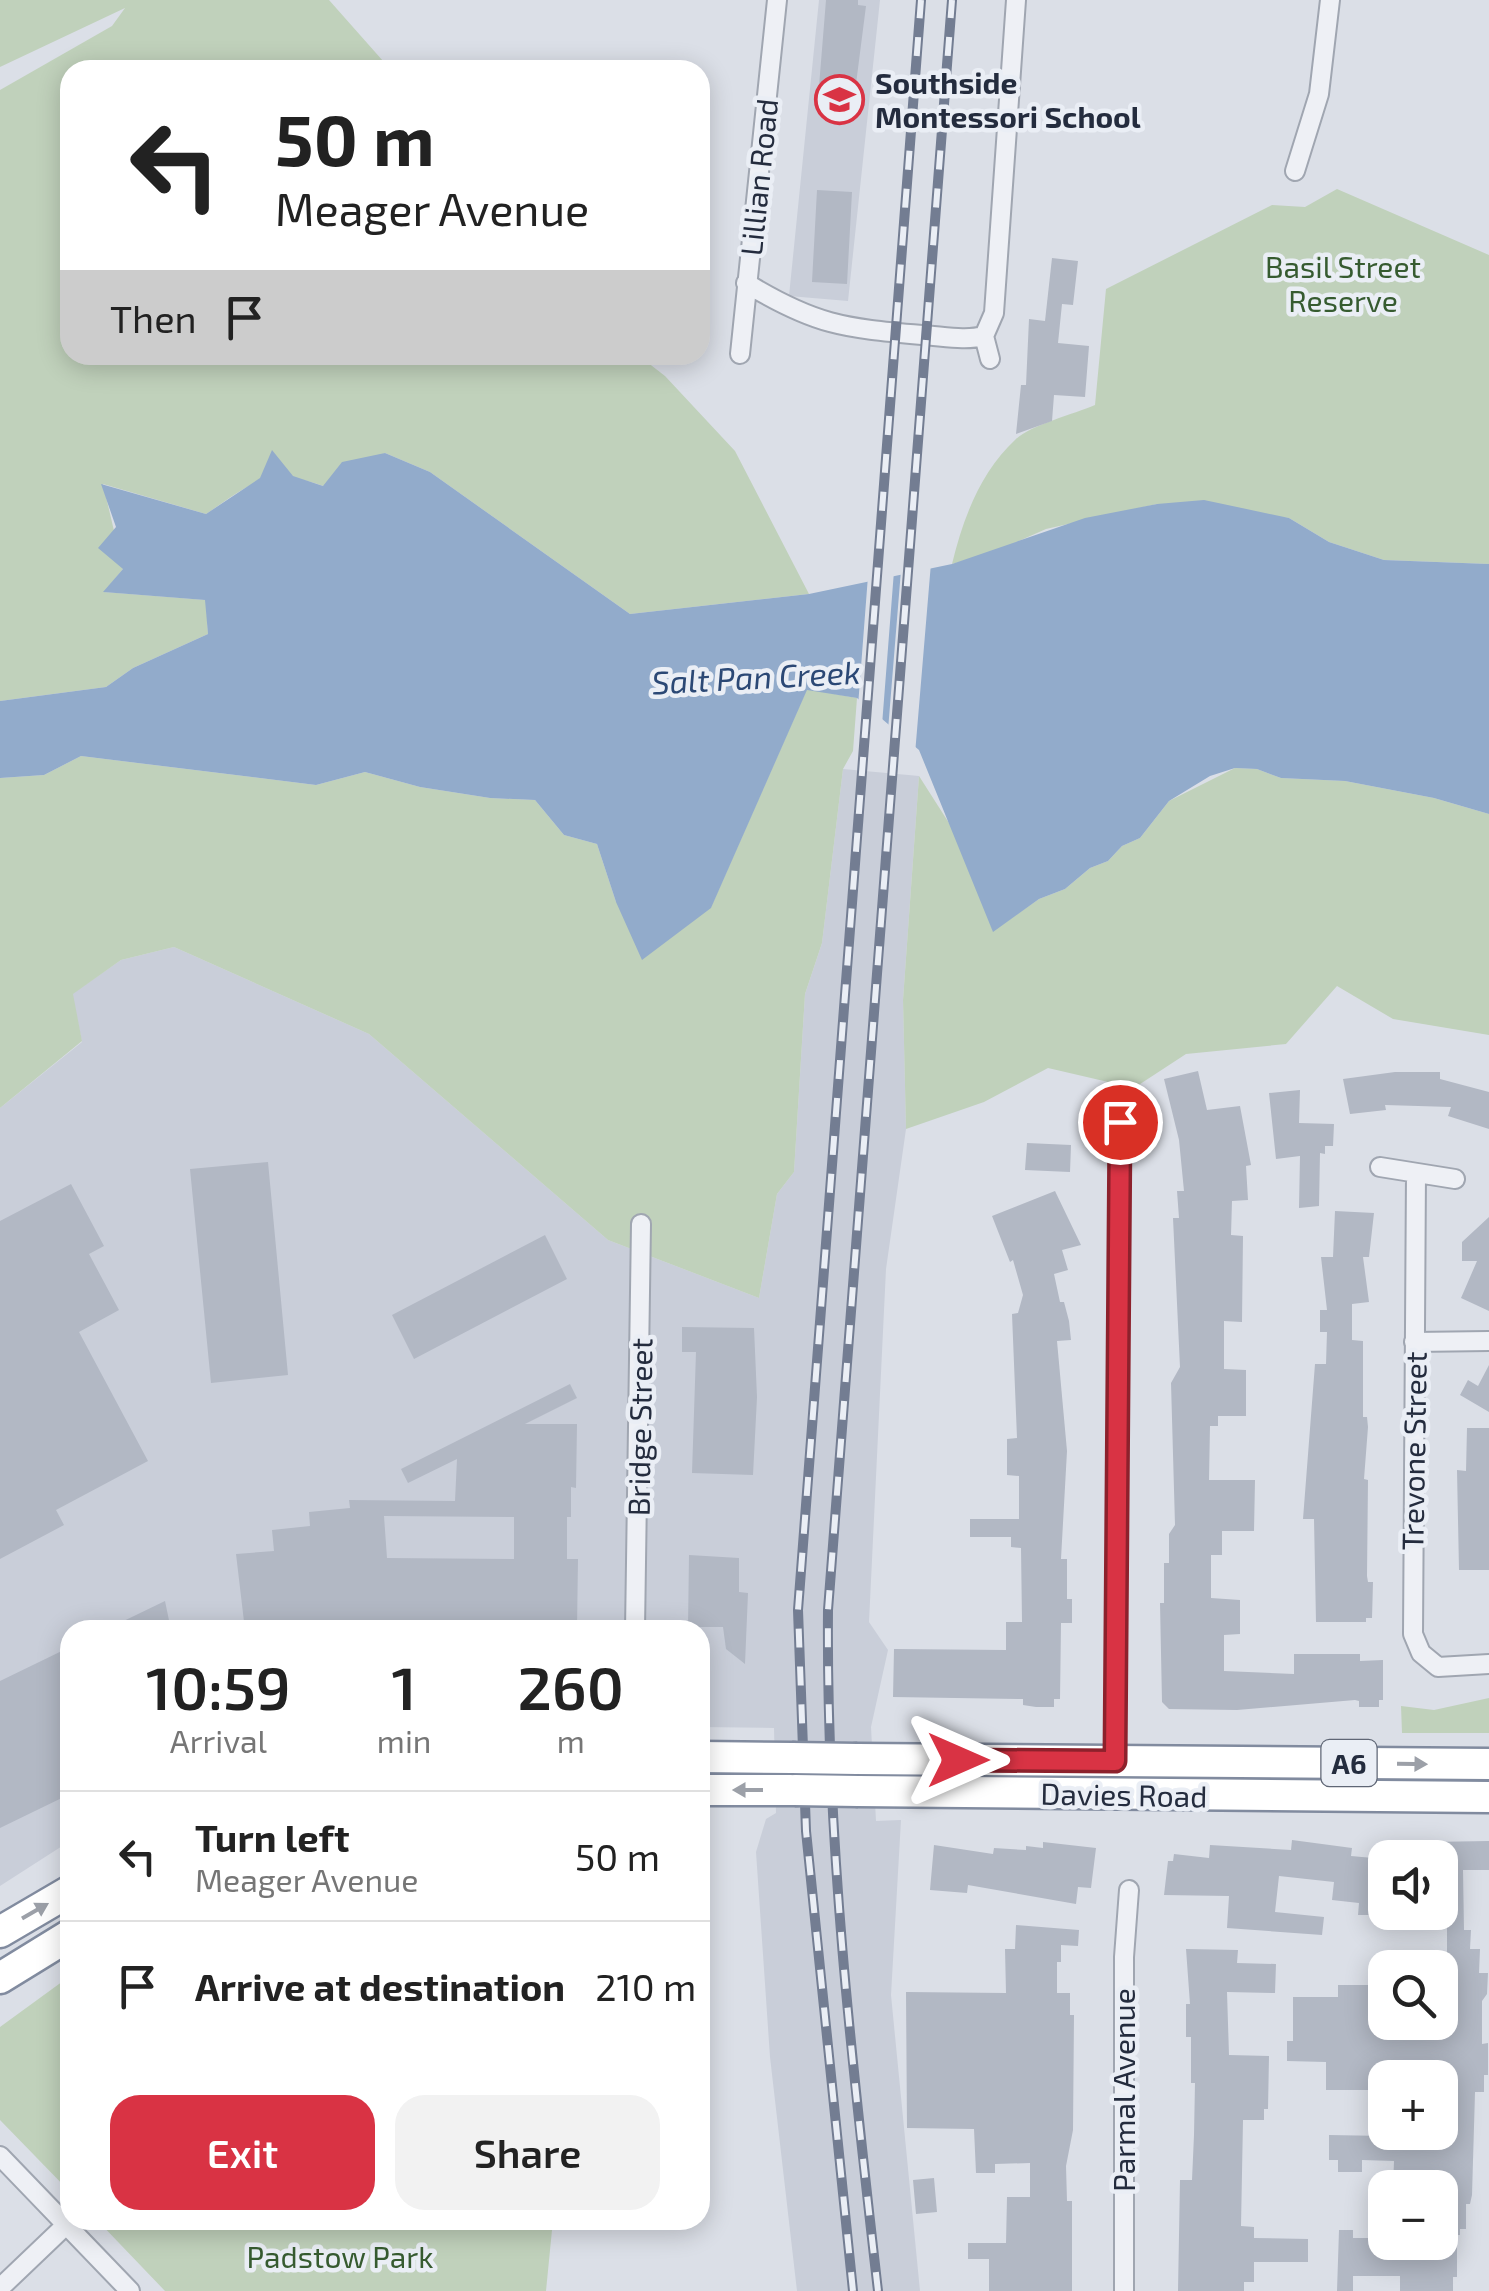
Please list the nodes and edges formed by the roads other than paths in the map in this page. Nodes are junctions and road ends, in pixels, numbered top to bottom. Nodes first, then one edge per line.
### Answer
1 (777, 0) edge
2 (1016, 0) edge
3 (1330, 0) edge
4 (1295, 171) dead end
5 (746, 283) junction
6 (984, 336) junction
7 (740, 354) dead end
8 (990, 359) dead end
9 (1120, 1122) dead end
10 (1380, 1168) dead end
11 (1416, 1173) junction
12 (1455, 1179) dead end
13 (641, 1224) dead end
14 (1414, 1342) junction
15 (1489, 1342) edge
16 (635, 1620) edge
17 (1489, 1664) edge
18 (710, 1757) edge
19 (1115, 1761) junction
20 (1489, 1764) edge
21 (710, 1790) edge
22 (1158, 1794) junction
23 (1489, 1797) edge
24 (1129, 1890) dead end
25 (60, 1897) edge
26 (0, 1932) edge
27 (60, 1942) edge
28 (0, 1978) edge
29 (0, 2156) edge
30 (60, 2218) edge
31 (60, 2230) edge
32 (72, 2230) edge
33 (0, 2288) edge
34 (130, 2291) edge
35 (1124, 2291) edge

1 - 5 street, Lillian Road
2 - 6 street
3 - 4 street
5 - 6 street
5 - 7 street, Lillian Road
6 - 8 street
9 - 19 street
10 - 11 street
11 - 12 street
11 - 14 street, Trevone Street
13 - 16 street, Bridge Street
14 - 15 street
14 - 17 street, Trevone Street
18 - 19 highway, Davies Road / A6, bridge
19 -> 20 highway, Davies Road / A6
19 - 22 highway
22 -> 21 highway, Davies Road / A6, bridge
22 - 23 highway, Davies Road / A6
24 - 35 street, Parmal Avenue
26 -> 25 highway
27 - 28 highway
29 - 30 street
31 - 33 street
32 - 34 street

